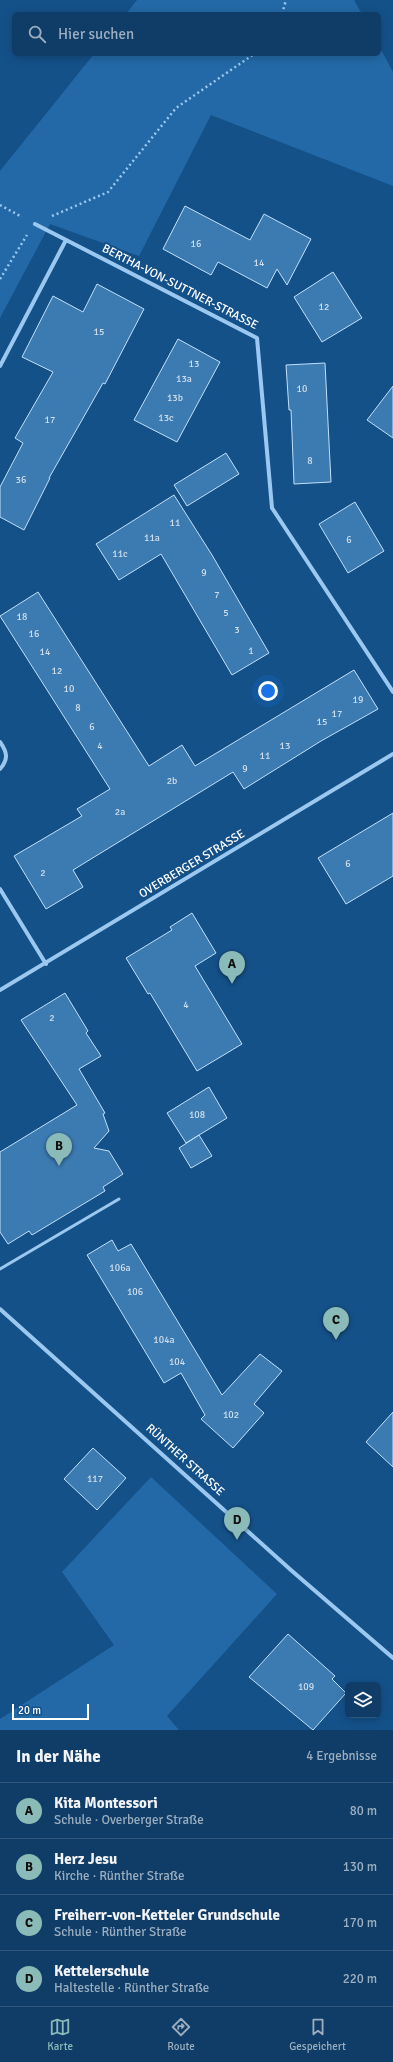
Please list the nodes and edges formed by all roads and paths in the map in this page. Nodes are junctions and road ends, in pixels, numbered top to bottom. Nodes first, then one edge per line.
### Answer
1 (286, 0) edge
2 (283, 12) edge
3 (251, 56) edge
4 (0, 205) edge
5 (35, 224) junction
6 (66, 240) junction
7 (0, 279) edge
8 (0, 366) edge
9 (393, 692) edge
10 (0, 742) edge
11 (393, 754) edge
12 (0, 769) edge
13 (0, 889) edge
14 (46, 964) junction
15 (0, 990) edge
16 (119, 1199) dead end
17 (0, 1269) edge
18 (0, 1308) edge
19 (393, 1658) edge

1 - 2 path
3 - 5 path
4 - 5 path
5 - 6 street, BERTHA-VON-SUTTNER-STRASSE
5 - 7 path
6 - 8 street
6 - 9 street, BERTHA-VON-SUTTNER-STRASSE
10 - 12 street
11 - 14 street, OVERBERGER STRASSE
13 - 14 street
14 - 15 street, OVERBERGER STRASSE
16 - 17 lane
18 - 19 street, RÜNTHER STRASSE

